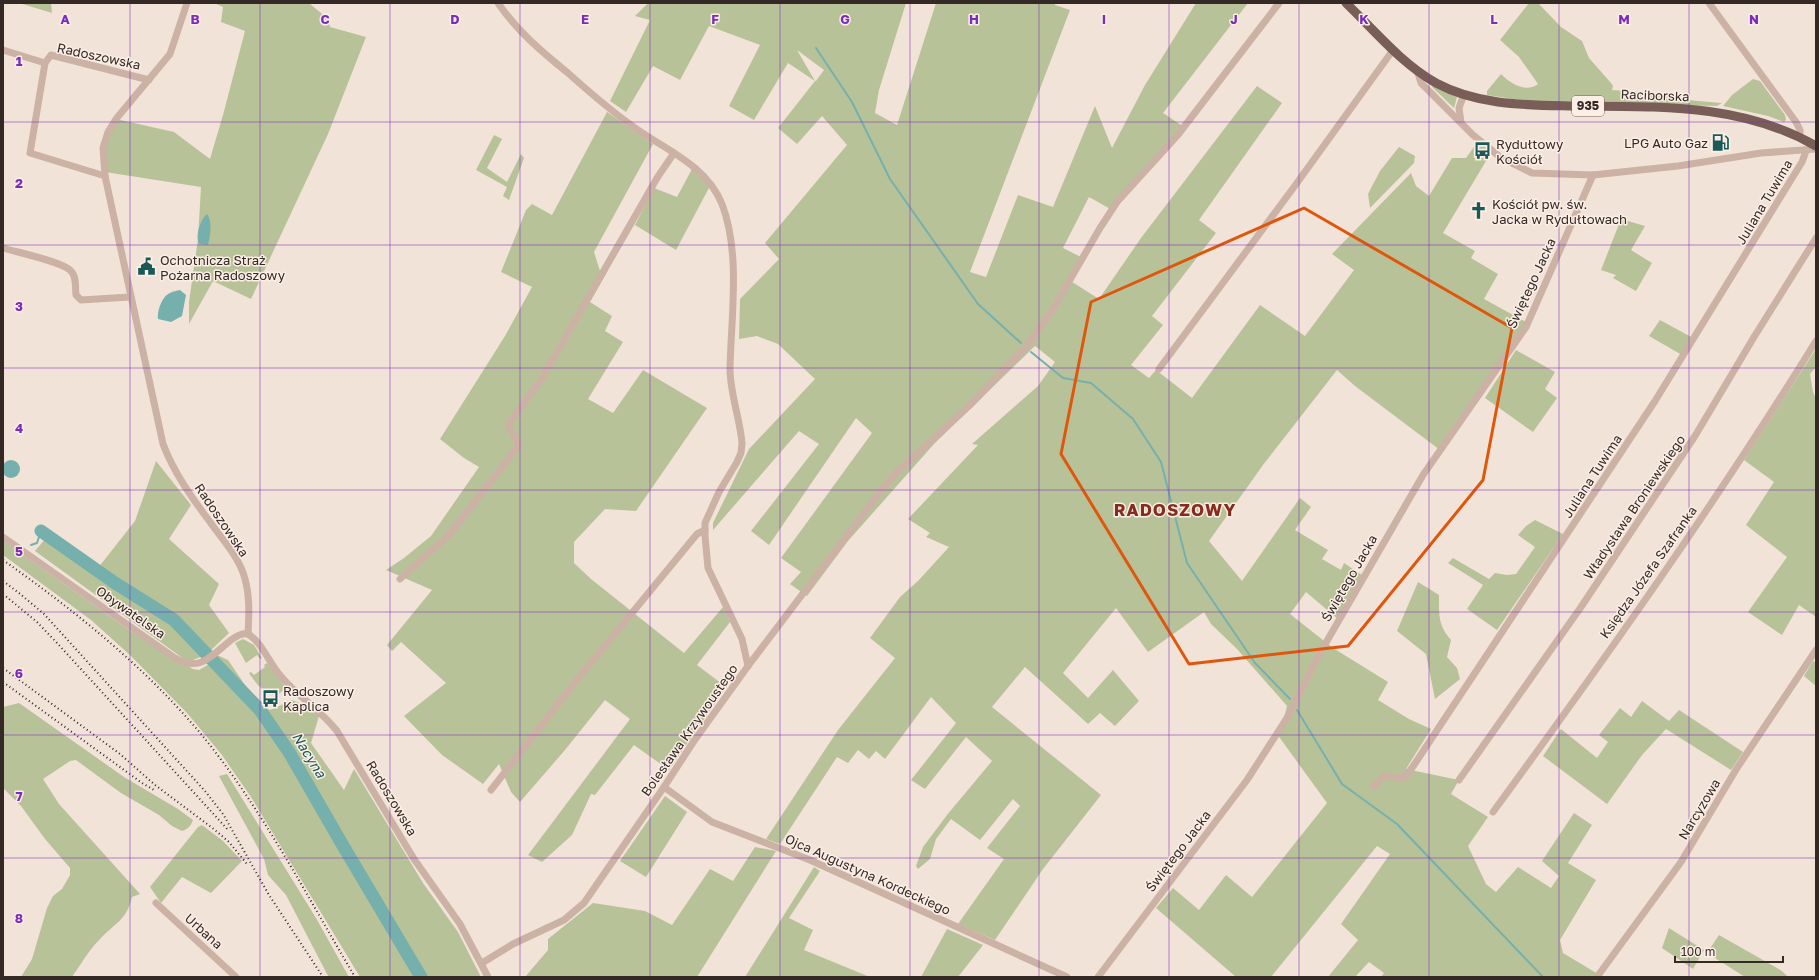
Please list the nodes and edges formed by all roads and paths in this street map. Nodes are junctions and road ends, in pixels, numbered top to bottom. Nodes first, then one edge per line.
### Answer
1 (186, 3) edge
2 (498, 3) edge
3 (1279, 3) edge
4 (1346, 3) edge
5 (1709, 3) edge
6 (3, 50) edge
7 (1393, 50) junction
8 (46, 62) junction
9 (1417, 70) junction
10 (149, 80) junction
11 (1464, 94) junction
12 (1462, 122) junction
13 (1800, 137) junction
14 (1816, 148) edge
15 (1806, 150) junction
16 (674, 153) junction
17 (1593, 175) junction
18 (105, 176) junction
19 (1816, 238) edge
20 (3, 248) edge
21 (130, 297) junction
22 (1816, 341) edge
23 (1160, 369) dead end
24 (705, 530) junction
25 (3, 537) edge
26 (400, 579) dead end
27 (248, 634) junction
28 (1816, 650) edge
29 (748, 666) junction
30 (1460, 780) dead end
31 (1374, 786) dead end
32 (664, 787) junction
33 (491, 790) dead end
34 (1493, 812) dead end
35 (156, 903) dead end
36 (482, 964) junction
37 (236, 977) edge
38 (488, 977) edge
39 (1067, 977) edge
40 (1098, 977) edge
41 (1597, 977) edge

1 - 10 street, Radoszowska
2 - 16 street, Bolesława Krzywoustego
3 - 29 street
4 - 7 main road, Raciborska / 935
5 - 13 street
6 - 8 street, Radoszowska
7 - 9 main road, Raciborska / 935
7 - 23 street
8 - 10 street, Radoszowska
8 - 18 street, Radoszowska
9 - 11 main road, Raciborska / 935
9 - 12 street, Raciborska
10 - 18 street, Radoszowska
11 - 12 street
11 - 13 main road, Raciborska / 935
12 - 17 street, Raciborska
13 - 14 main road, Raciborska / 935
14 - 15 street, Raciborska
15 - 17 street, Raciborska
15 - 31 street, Juliana Tuwima
16 - 24 street, Bolesława Krzywoustego
16 - 26 street
17 - 40 street, Świętego Jacka
18 - 21 street, Radoszowska
19 - 30 street, Władysława Broniewskiego
20 - 21 street
21 - 27 street, Radoszowska
22 - 34 street, Księdza Józefa Szafranka
24 - 29 street, Bolesława Krzywoustego
24 - 33 street
25 - 27 street, Obywatelska
27 - 36 street, Radoszowska
28 - 41 street, Narcyzowa
29 - 32 street, Bolesława Krzywoustego
32 - 36 street, Bolesława Krzywoustego
32 - 39 street, Ojca Augustyna Kordeckiego
35 - 37 street, Urbana
36 - 38 street, Radoszowska

